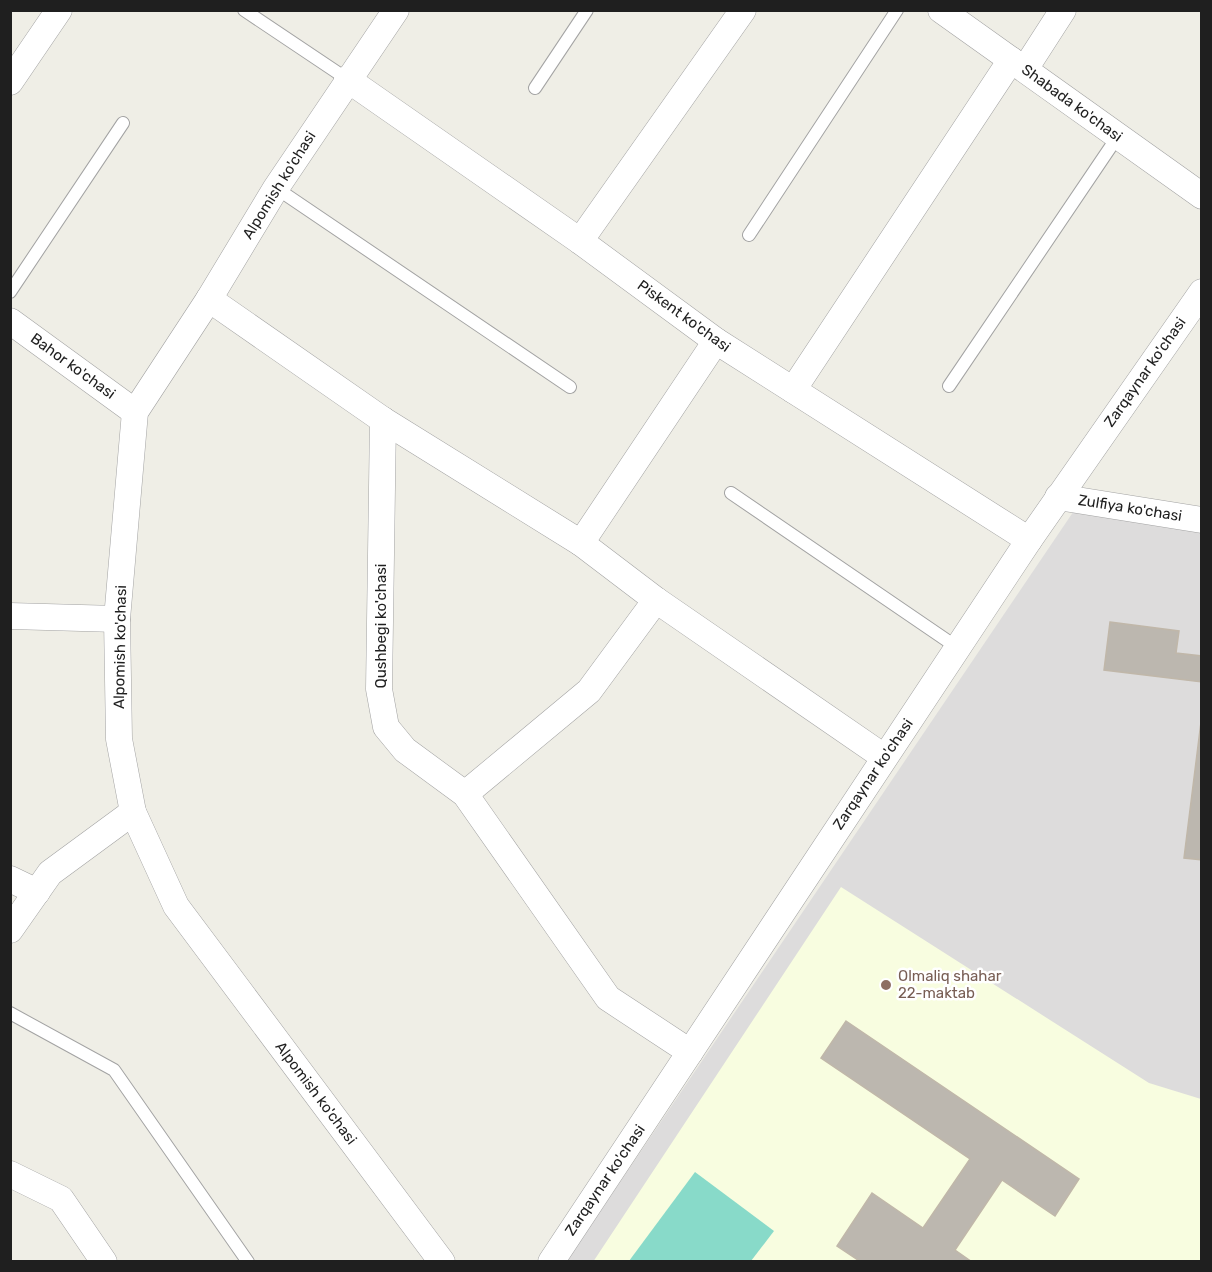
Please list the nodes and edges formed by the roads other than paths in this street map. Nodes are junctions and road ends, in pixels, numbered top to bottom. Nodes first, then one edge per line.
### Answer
1 (59, 10) edge
2 (244, 10) edge
3 (396, 10) edge
4 (587, 10) edge
5 (743, 10) edge
6 (897, 10) edge
7 (941, 10) edge
8 (1064, 10) edge
9 (1018, 64) junction
10 (347, 80) junction
11 (10, 82) edge
12 (534, 88) dead end
13 (123, 123) dead end
14 (1118, 136) junction
15 (276, 188) junction
16 (1202, 196) edge
17 (749, 236) dead end
18 (580, 241) junction
19 (10, 292) edge
20 (1202, 292) edge
21 (209, 299) junction
22 (10, 321) edge
23 (716, 341) junction
24 (949, 386) dead end
25 (570, 387) dead end
26 (793, 390) junction
27 (135, 412) junction
28 (382, 420) junction
29 (731, 493) dead end
30 (1058, 496) junction
31 (1202, 520) edge
32 (1029, 540) junction
33 (581, 543) junction
34 (656, 600) junction
35 (10, 616) edge
36 (117, 619) junction
37 (958, 648) junction
38 (884, 757) junction
39 (465, 794) junction
40 (133, 812) junction
41 (10, 879) edge
42 (37, 892) junction
43 (10, 930) edge
44 (10, 1013) edge
45 (690, 1052) junction
46 (10, 1174) edge
47 (104, 1262) edge
48 (248, 1262) edge
49 (442, 1262) edge
50 (551, 1262) edge

1 - 11 street
2 - 10 lane
3 - 10 street, Alpomish ko'chasi
4 - 12 lane
5 - 18 street
6 - 17 lane
7 - 9 street, Shabada ko'chasi
8 - 9 street
9 - 14 street, Shabada ko'chasi
9 - 26 street
10 - 15 street, Alpomish ko'chasi
10 - 18 street, Piskent ko'chasi
13 - 19 lane
14 - 16 street, Shabada ko'chasi
14 - 24 lane
15 - 21 street, Alpomish ko'chasi
15 - 25 lane
18 - 23 street, Piskent ko'chasi
20 - 30 street, Zarqaynar ko'chasi
21 - 27 street, Alpomish ko'chasi
21 - 28 street
22 - 27 street, Bahor ko'chasi
23 - 26 street, Piskent ko'chasi
23 - 33 street
26 - 32 street, Piskent ko'chasi
27 - 36 street, Alpomish ko'chasi
28 - 33 street
28 - 39 street, Qushbegi ko'chasi
29 - 37 lane
30 - 31 street, Zulfiya ko'chasi
30 - 32 street, Zarqaynar ko'chasi
32 - 37 street, Zarqaynar ko'chasi
33 - 34 street
34 - 38 street
34 - 39 street
35 - 36 street
36 - 40 street, Alpomish ko'chasi
37 - 38 street, Zarqaynar ko'chasi
38 - 45 street, Zarqaynar ko'chasi
39 - 45 street, Qushbegi ko'chasi
40 - 42 street
40 - 49 street, Alpomish ko'chasi
41 - 42 street
42 - 43 street
44 - 48 lane
45 - 50 street, Zarqaynar ko'chasi
46 - 47 street

